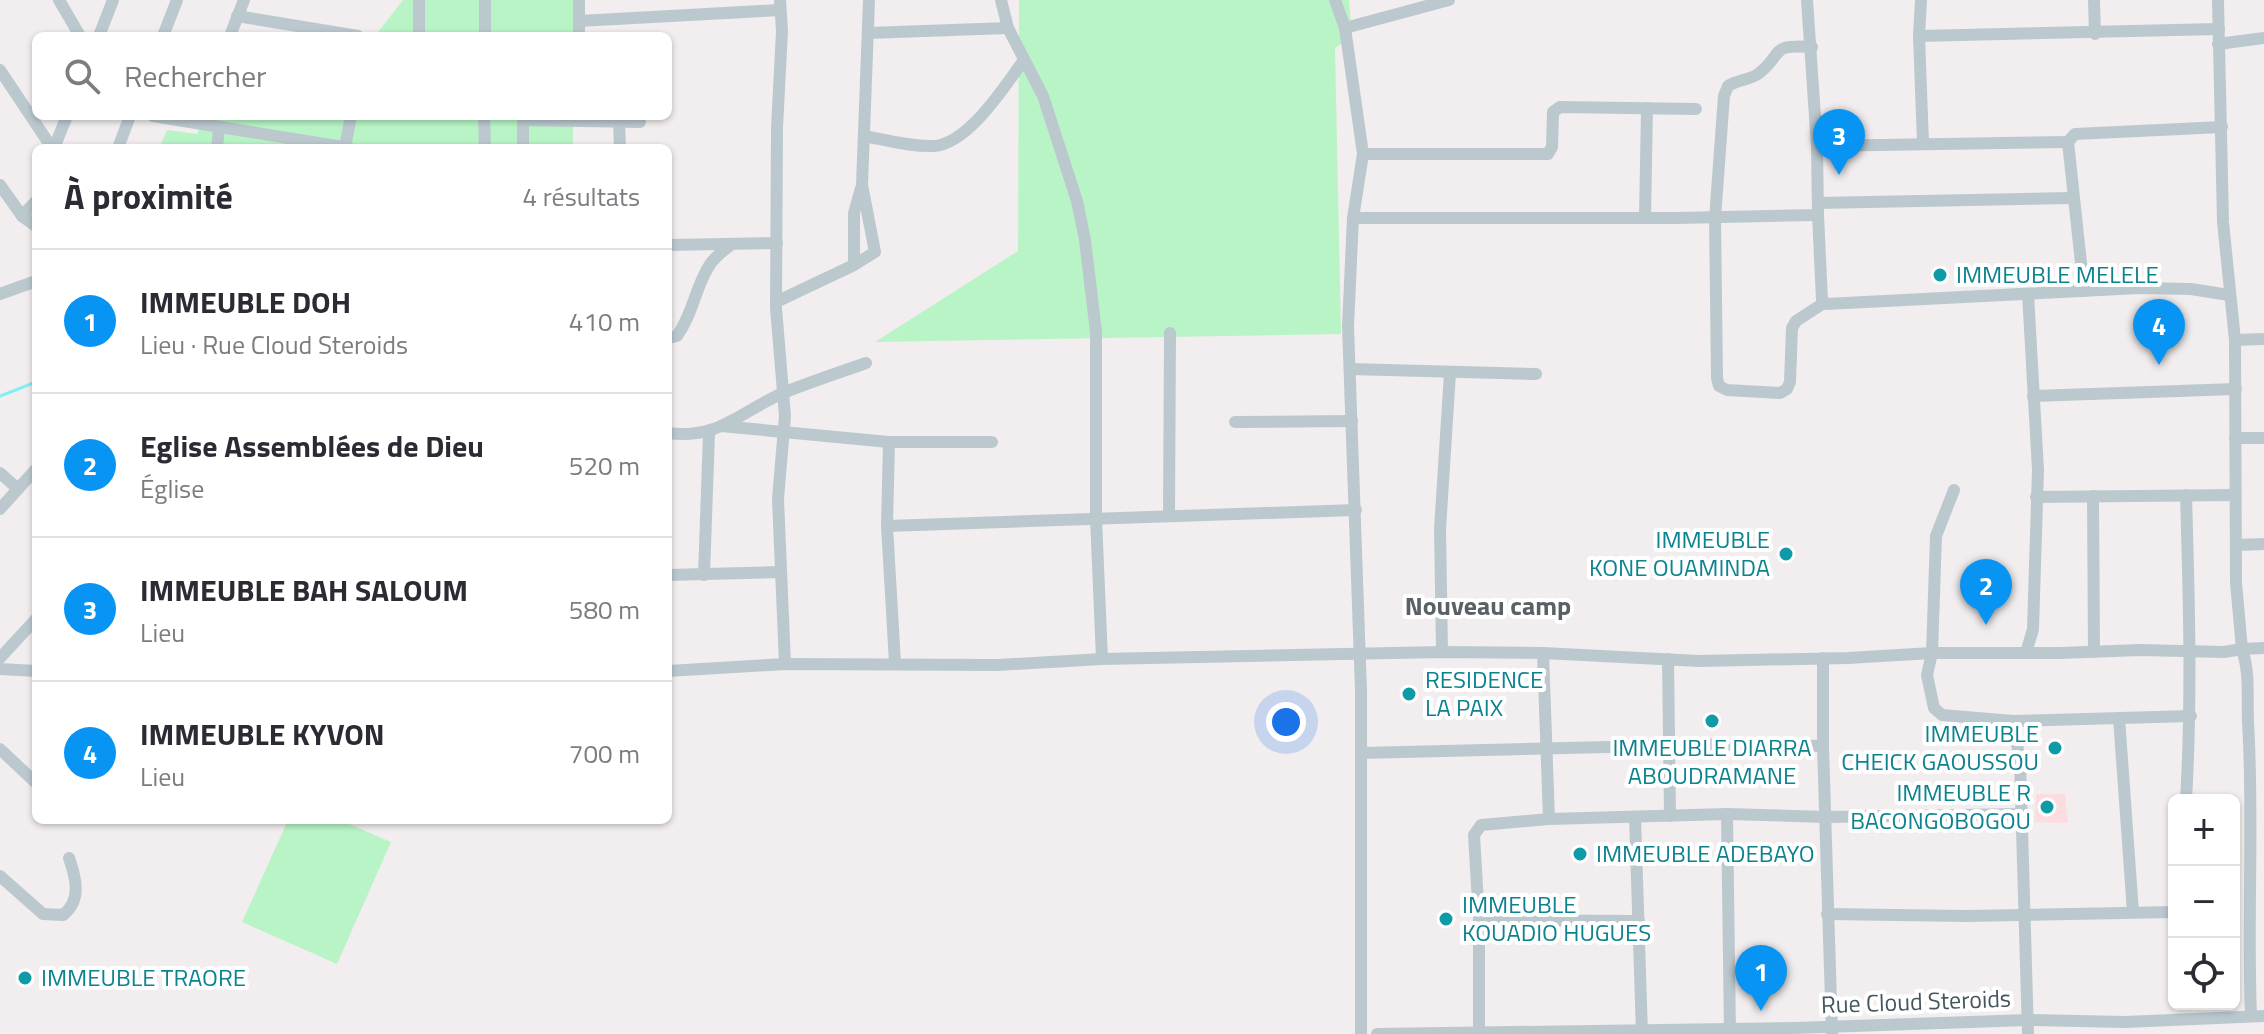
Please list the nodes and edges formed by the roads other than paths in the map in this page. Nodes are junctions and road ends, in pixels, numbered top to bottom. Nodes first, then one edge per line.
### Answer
1 (59, 0) edge
2 (113, 0) edge
3 (177, 0) edge
4 (244, 0) edge
5 (419, 0) edge
6 (485, 0) edge
7 (579, 0) edge
8 (869, 0) edge
9 (1001, 0) edge
10 (1335, 0) edge
11 (1449, 0) edge
12 (1807, 0) edge
13 (1921, 0) edge
14 (2094, 0) edge
15 (2218, 0) edge
16 (780, 5) edge
17 (237, 16) junction
18 (579, 21) junction
19 (1008, 28) junction
20 (1345, 28) junction
21 (2219, 29) junction
22 (78, 32) edge
23 (101, 32) edge
24 (165, 32) edge
25 (231, 32) edge
26 (334, 32) edge
27 (419, 32) edge
28 (485, 32) edge
29 (579, 32) edge
30 (868, 33) junction
31 (2095, 34) junction
32 (1919, 36) junction
33 (2264, 38) edge
34 (2218, 44) junction
35 (1812, 47) junction
36 (1024, 60) junction
37 (0, 70) edge
38 (1647, 108) junction
39 (1696, 109) dead end
40 (32, 117) edge
41 (34, 120) edge
42 (65, 120) edge
43 (128, 120) edge
44 (196, 120) edge
45 (350, 120) edge
46 (484, 120) edge
47 (523, 120) edge
48 (598, 120) edge
49 (619, 122) junction
50 (640, 122) dead end
51 (2222, 127) junction
52 (219, 128) junction
53 (864, 136) junction
54 (2068, 142) junction
55 (1923, 143) junction
56 (50, 144) edge
57 (55, 144) edge
58 (120, 144) edge
59 (217, 144) edge
60 (321, 144) edge
61 (348, 144) edge
62 (485, 144) edge
63 (523, 144) edge
64 (620, 144) edge
65 (1817, 146) junction
66 (1363, 154) junction
67 (0, 185) edge
68 (862, 185) junction
69 (2073, 198) junction
70 (32, 205) edge
71 (1818, 209) junction
72 (22, 216) junction
73 (1353, 218) junction
74 (1645, 218) junction
75 (1715, 218) junction
76 (32, 223) edge
77 (777, 243) junction
78 (732, 244) junction
79 (672, 245) edge
80 (854, 265) junction
81 (32, 282) edge
82 (2084, 291) junction
83 (0, 294) edge
84 (2028, 294) junction
85 (2229, 295) junction
86 (776, 302) junction
87 (1824, 303) junction
88 (1170, 333) dead end
89 (672, 337) edge
90 (2264, 339) edge
91 (2235, 340) junction
92 (866, 363) dead end
93 (1350, 369) junction
94 (1450, 373) junction
95 (1536, 374) dead end
96 (2236, 389) junction
97 (782, 394) junction
98 (2033, 396) junction
99 (1352, 421) junction
100 (1235, 422) dead end
101 (715, 430) junction
102 (783, 431) junction
103 (672, 434) edge
104 (2235, 438) junction
105 (2264, 438) edge
106 (889, 442) junction
107 (992, 442) dead end
108 (0, 473) edge
109 (32, 473) edge
110 (18, 489) junction
111 (1954, 490) dead end
112 (2186, 495) junction
113 (2235, 495) junction
114 (2093, 496) junction
115 (2036, 497) junction
116 (0, 509) edge
117 (1356, 510) junction
118 (1169, 515) junction
119 (1096, 518) junction
120 (887, 526) junction
121 (2264, 544) edge
122 (2236, 545) junction
123 (781, 572) junction
124 (672, 575) edge
125 (704, 575) junction
126 (32, 623) edge
127 (2264, 648) edge
128 (2242, 649) junction
129 (1442, 652) junction
130 (2094, 652) junction
131 (2191, 652) junction
132 (1543, 653) junction
133 (1932, 653) junction
134 (2026, 653) junction
135 (1360, 655) junction
136 (0, 658) edge
137 (1823, 658) junction
138 (1102, 659) junction
139 (1668, 659) junction
140 (895, 663) junction
141 (785, 664) junction
142 (0, 669) edge
143 (32, 671) edge
144 (672, 671) edge
145 (2191, 716) junction
146 (2119, 718) junction
147 (2013, 721) junction
148 (1668, 745) junction
149 (1823, 746) junction
150 (0, 749) edge
151 (1547, 749) junction
152 (1361, 753) junction
153 (32, 779) edge
154 (2186, 794) edge
155 (2250, 809) junction
156 (2264, 809) edge
157 (1727, 814) junction
158 (2022, 814) junction
159 (1670, 816) junction
160 (1635, 817) junction
161 (1826, 817) junction
162 (1549, 819) junction
163 (69, 858) dead end
164 (0, 876) edge
165 (2133, 912) junction
166 (2168, 912) edge
167 (1827, 914) junction
168 (2026, 915) junction
169 (1479, 920) junction
170 (1639, 921) junction
171 (2189, 1010) edge
172 (2258, 1016) edge
173 (2189, 1019) junction
174 (2028, 1027) edge
175 (2125, 1028) edge
176 (1832, 1030) edge
177 (1730, 1031) edge
178 (1479, 1032) edge
179 (1642, 1032) edge
180 (1361, 1034) edge
181 (1377, 1034) edge

1 - 22 street
2 - 23 street
3 - 24 street
4 - 17 street
5 - 27 street
6 - 28 street
7 - 18 street
8 - 30 street
9 - 19 street
10 - 20 street
11 - 20 street
12 - 35 street
13 - 32 street
14 - 31 street
15 - 21 street
16 - 18 street
16 - 77 street
17 - 25 street
17 - 26 street
18 - 29 street
19 - 30 street
19 - 36 street
20 - 66 street
21 - 31 street
21 - 34 street
30 - 53 street
31 - 32 street
32 - 55 street
33 - 34 street
34 - 51 street
35 - 65 street
35 - 75 street
36 - 53 street
36 - 119 street
37 - 40 street
38 - 39 street
38 - 66 street
38 - 74 street
41 - 56 street
42 - 57 street
43 - 58 street
44 - 52 street
45 - 61 street
46 - 62 street
47 - 63 street
48 - 49 street
49 - 50 street
49 - 64 street
51 - 54 street
51 - 85 street
52 - 59 street
52 - 60 street
53 - 68 street
54 - 55 street
54 - 69 street
55 - 65 street
65 - 71 street
66 - 73 street
67 - 72 street
68 - 80 street
68 - 80 street
69 - 71 street
69 - 82 street
70 - 72 street
71 - 75 street
71 - 87 street
72 - 76 street
73 - 74 street
73 - 93 street
74 - 75 street
75 - 87 street
77 - 78 street
77 - 86 street
78 - 79 street
78 - 89 street
80 - 86 street
81 - 83 street
82 - 84 street
82 - 85 street
84 - 87 street
84 - 98 street
85 - 91 street
86 - 97 street
88 - 118 street
90 - 91 street
91 - 96 street
92 - 97 street
93 - 94 street
93 - 99 street
94 - 95 street
94 - 129 street
96 - 98 street
96 - 104 street
97 - 101 street
97 - 102 street
98 - 115 street
99 - 100 street
99 - 117 street
101 - 102 street
101 - 103 street
101 - 125 street
102 - 106 street
102 - 123 street
104 - 105 street
104 - 113 street
106 - 107 street
106 - 120 street
108 - 110 street
109 - 110 street
110 - 116 street
111 - 133 street
112 - 113 street
112 - 114 street
112 - 131 street
113 - 122 street
114 - 115 street
114 - 130 street
115 - 134 street
117 - 118 street
117 - 135 street
118 - 119 street
119 - 120 street
119 - 138 street
120 - 140 street
121 - 122 street
122 - 128 street
123 - 125 street
123 - 141 street
124 - 125 street
126 - 136 street
127 - 128 street
128 - 131 street
128 - 155 street
129 - 132 street
129 - 135 street
130 - 131 street
130 - 134 street
131 - 145 street
132 - 139 street
132 - 151 street
133 - 134 street
133 - 137 street
133 - 147 street
135 - 138 street
135 - 152 street
137 - 139 street
137 - 149 street
138 - 140 street
139 - 148 street
140 - 141 street
141 - 144 street
142 - 143 street
145 - 146 street
145 - 154 street
146 - 147 street
146 - 165 street
147 - 158 street
148 - 149 street
148 - 151 street
148 - 159 street
149 - 161 street
150 - 153 street
151 - 152 street
151 - 162 street
152 - 180 street
155 - 156 street
155 - 172 street
157 - 159 street
157 - 161 street
157 - 177 street
158 - 161 street
158 - 168 street
159 - 160 street
160 - 162 street
160 - 170 street
161 - 167 street
162 - 169 street
163 - 164 street
165 - 166 street
165 - 168 street
167 - 168 street
167 - 176 street
168 - 174 street
169 - 170 street
169 - 178 street
170 - 179 street
171 - 173 street
172 - 173 street, Rue Cloud Steroids
173 - 175 street, Rue Cloud Steroids
174 - 175 street, Rue Cloud Steroids
174 - 176 street, Rue Cloud Steroids
176 - 177 street, Rue Cloud Steroids
177 - 179 street, Rue Cloud Steroids
178 - 179 street, Rue Cloud Steroids
178 - 181 street, Rue Cloud Steroids

